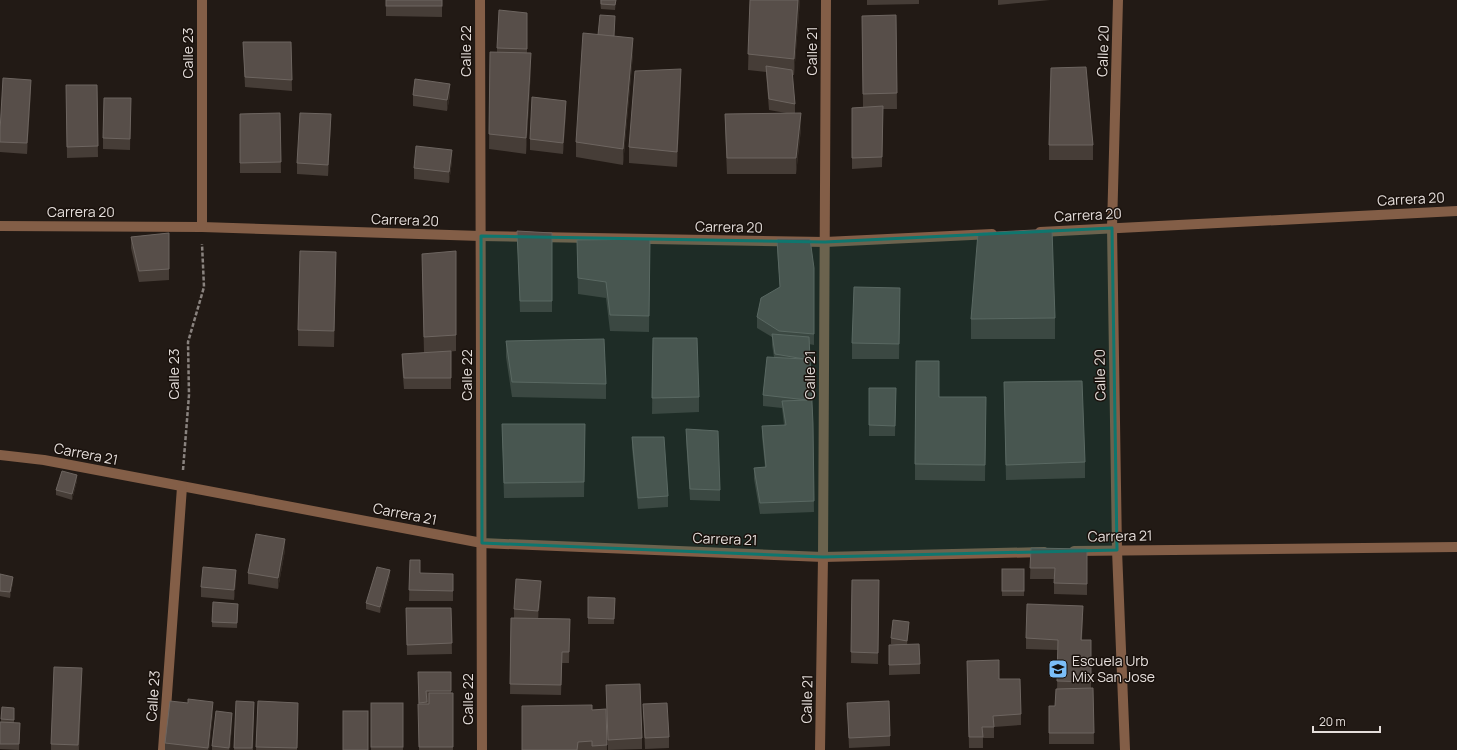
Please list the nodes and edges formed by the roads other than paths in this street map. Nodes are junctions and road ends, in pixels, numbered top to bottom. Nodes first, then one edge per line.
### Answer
1 (202, 0) edge
2 (480, 0) edge
3 (826, 0) edge
4 (1118, 0) edge
5 (1457, 211) edge
6 (0, 226) edge
7 (202, 227) junction
8 (1112, 228) junction
9 (1032, 232) edge
10 (1000, 234) edge
11 (481, 236) junction
12 (825, 242) junction
13 (0, 455) edge
14 (182, 487) junction
15 (482, 543) junction
16 (1457, 547) edge
17 (1117, 550) junction
18 (823, 557) junction
19 (163, 750) edge
20 (482, 750) edge
21 (820, 750) edge
22 (1125, 750) edge

1 - 7 street, Calle 23
2 - 11 street, Calle 22
3 - 12 street, Calle 21
4 - 8 street, Calle 20
5 - 8 street, Carrera 20
6 - 7 street, Carrera 20
7 - 11 street, Carrera 20
8 - 9 street, Carrera 20
8 - 17 street, Calle 20
10 - 12 street, Carrera 20
11 - 12 street, Carrera 20
11 - 15 street, Calle 22
12 - 18 street, Calle 21
13 - 14 street, Carrera 21
14 - 15 street, Carrera 21
14 - 19 street, Calle 23
15 - 18 street, Carrera 21
15 - 20 street, Calle 22
16 - 17 street, Carrera 21
17 - 18 street, Carrera 21
17 - 22 street, Calle 20
18 - 21 street, Calle 21

